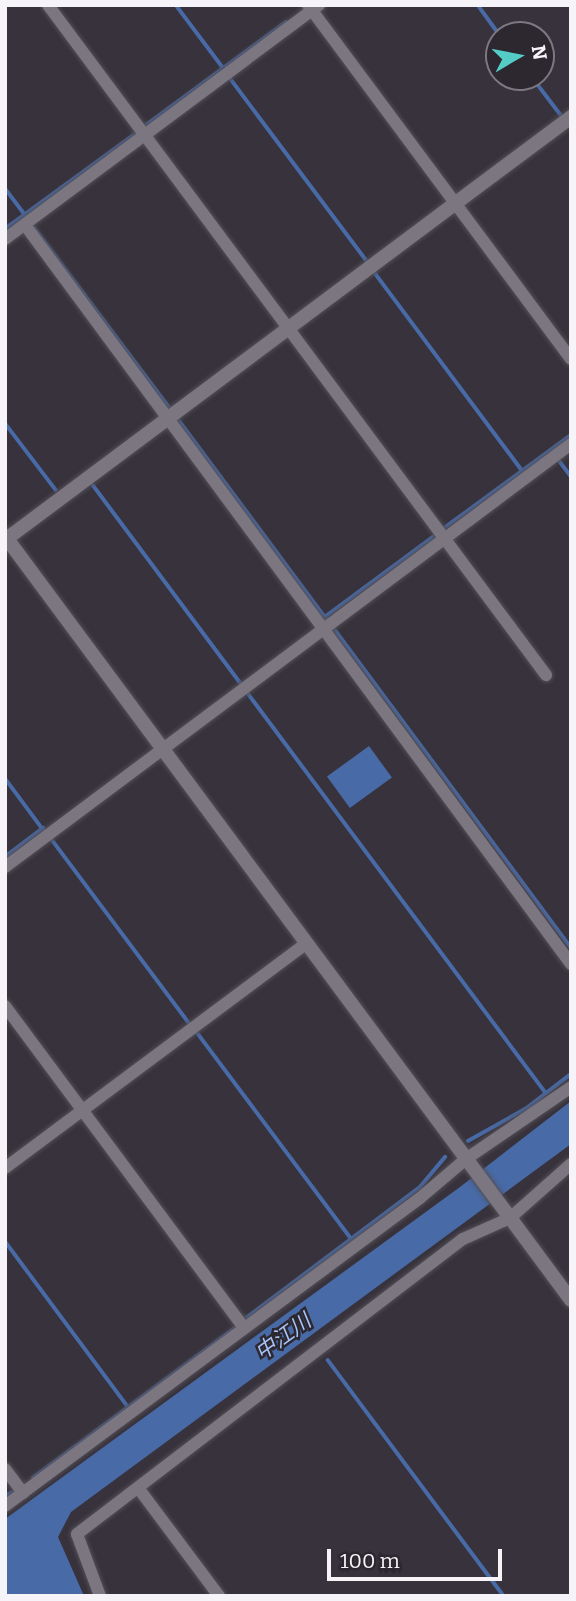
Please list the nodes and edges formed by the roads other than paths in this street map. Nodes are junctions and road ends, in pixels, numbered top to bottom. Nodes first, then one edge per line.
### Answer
1 (48, 5) edge
2 (313, 7) edge
3 (571, 117) edge
4 (146, 137) junction
5 (455, 203) junction
6 (25, 225) junction
7 (5, 239) edge
8 (287, 327) junction
9 (571, 359) edge
10 (167, 418) junction
11 (571, 444) edge
12 (6, 538) edge
13 (445, 539) junction
14 (325, 628) junction
15 (546, 675) dead end
16 (161, 751) junction
17 (5, 867) edge
18 (306, 944) junction
19 (571, 964) edge
20 (5, 1006) edge
21 (571, 1087) edge
22 (83, 1111) junction
23 (468, 1162) junction
24 (571, 1164) edge
25 (5, 1168) edge
26 (506, 1213) junction
27 (571, 1300) edge
28 (244, 1328) junction
29 (5, 1469) edge
30 (139, 1489) junction
31 (23, 1493) junction
32 (5, 1506) edge
33 (100, 1596) edge
34 (219, 1596) edge

1 - 4 street
2 - 4 street
2 - 5 street
3 - 5 street
4 - 6 street
4 - 8 street
5 - 8 street
5 - 9 street
6 - 7 street
6 - 10 street
8 - 10 street
8 - 13 street
10 - 12 street
10 - 14 street
11 - 13 street
12 - 16 street
13 - 14 street
13 - 15 street
14 - 16 street
14 - 19 street
16 - 17 street
16 - 18 street
18 - 22 street
18 - 23 street
20 - 22 street
21 - 23 street
22 - 25 street
22 - 28 street
23 - 26 street
23 - 28 street
24 - 26 street
26 - 27 street
26 - 30 street
28 - 31 street
29 - 31 street
30 - 33 street
30 - 34 street
31 - 32 street

